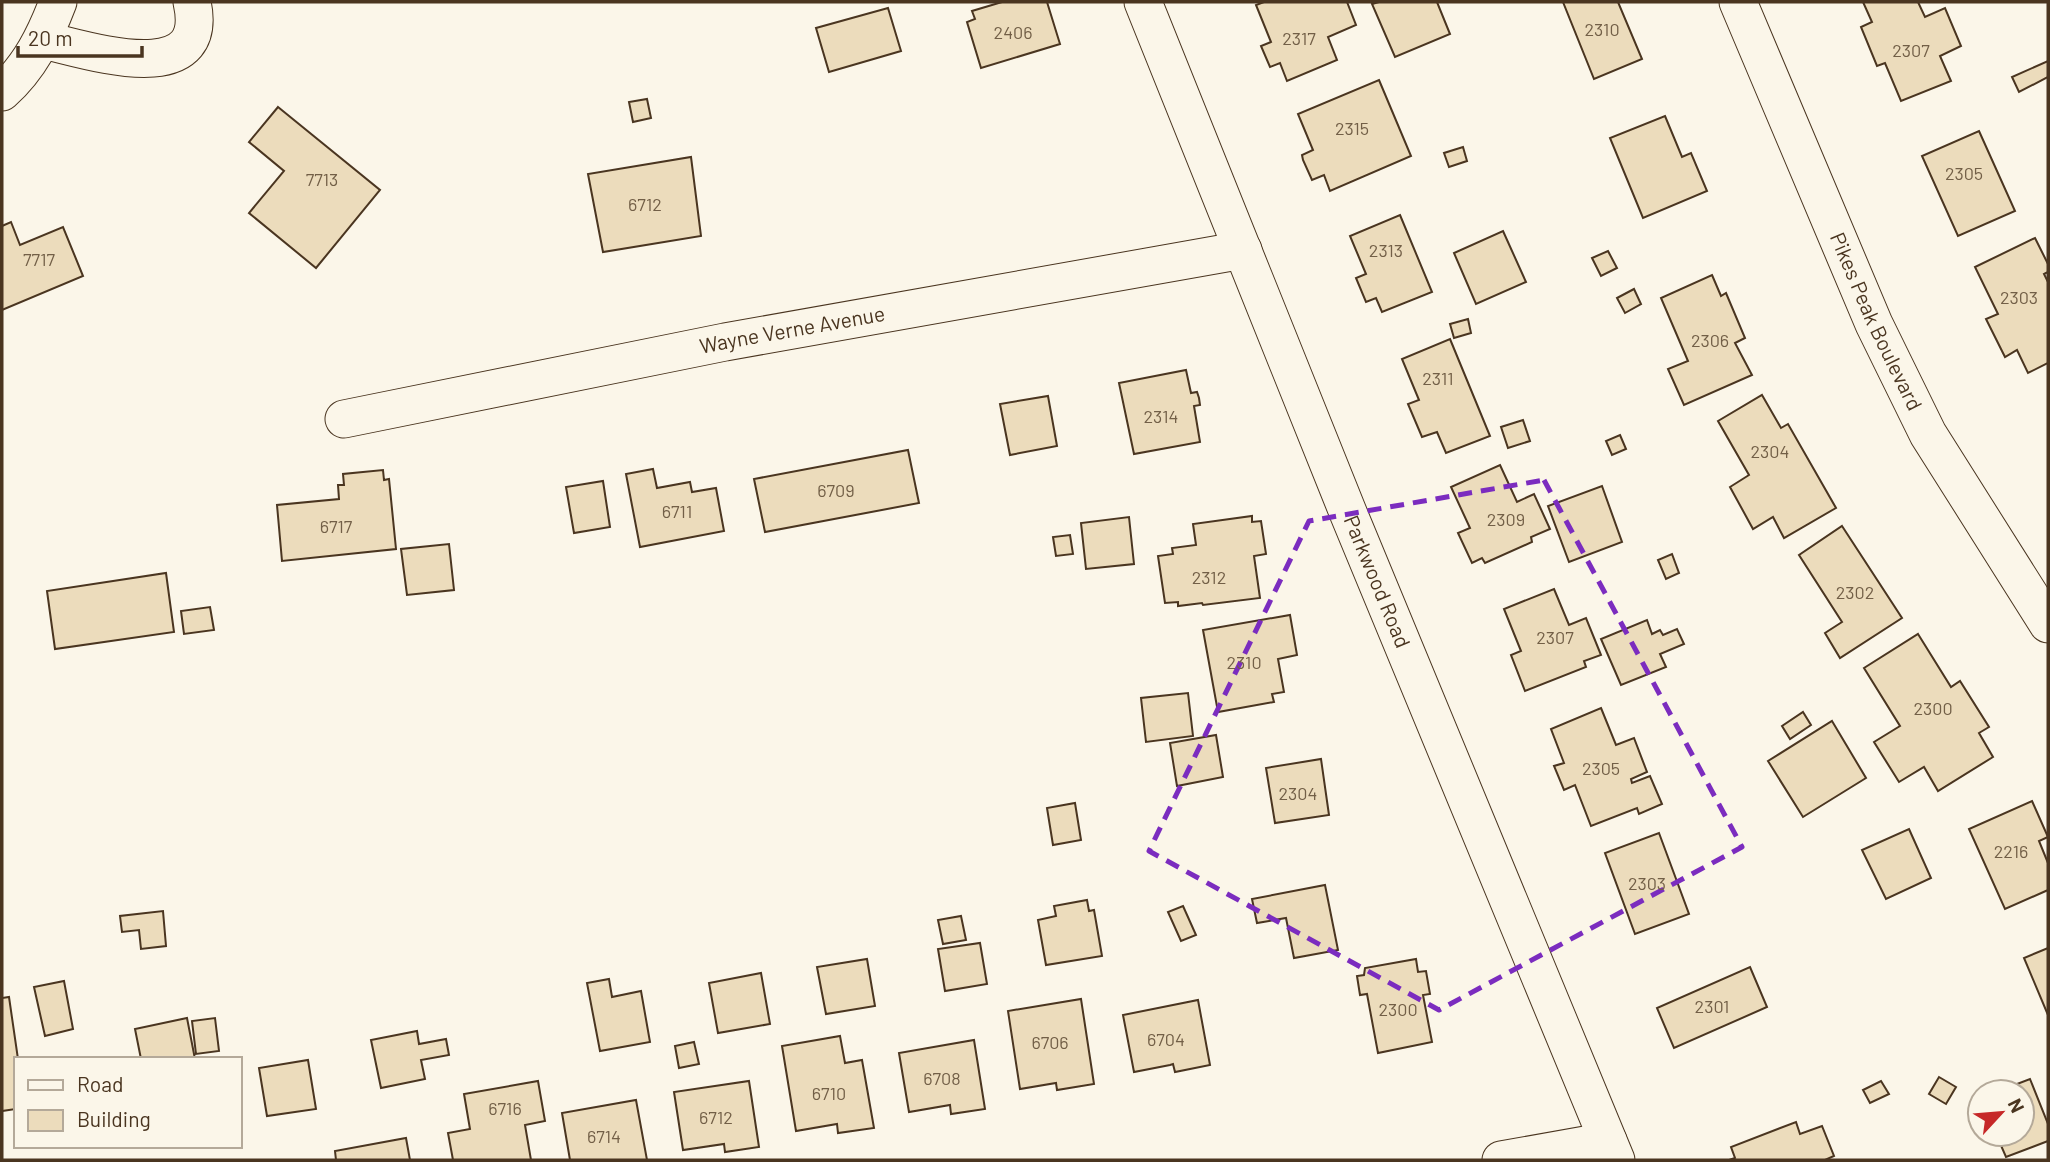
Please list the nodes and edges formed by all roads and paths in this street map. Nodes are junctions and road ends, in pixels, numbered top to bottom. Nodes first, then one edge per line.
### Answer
1 (58, 2) edge
2 (192, 2) edge
3 (1143, 2) edge
4 (1738, 2) edge
5 (43, 40) junction
6 (2, 92) edge
7 (1243, 250) junction
8 (344, 419) dead end
9 (2048, 624) edge
10 (1612, 1151) edge
11 (1501, 1160) edge

1 - 5 street
2 - 5 street
3 - 7 street, Parkwood Road
4 - 9 street, Pikes Peak Boulevard
5 - 6 street
7 - 8 street, Wayne Verne Avenue
7 - 10 street, Parkwood Road
10 - 11 street

